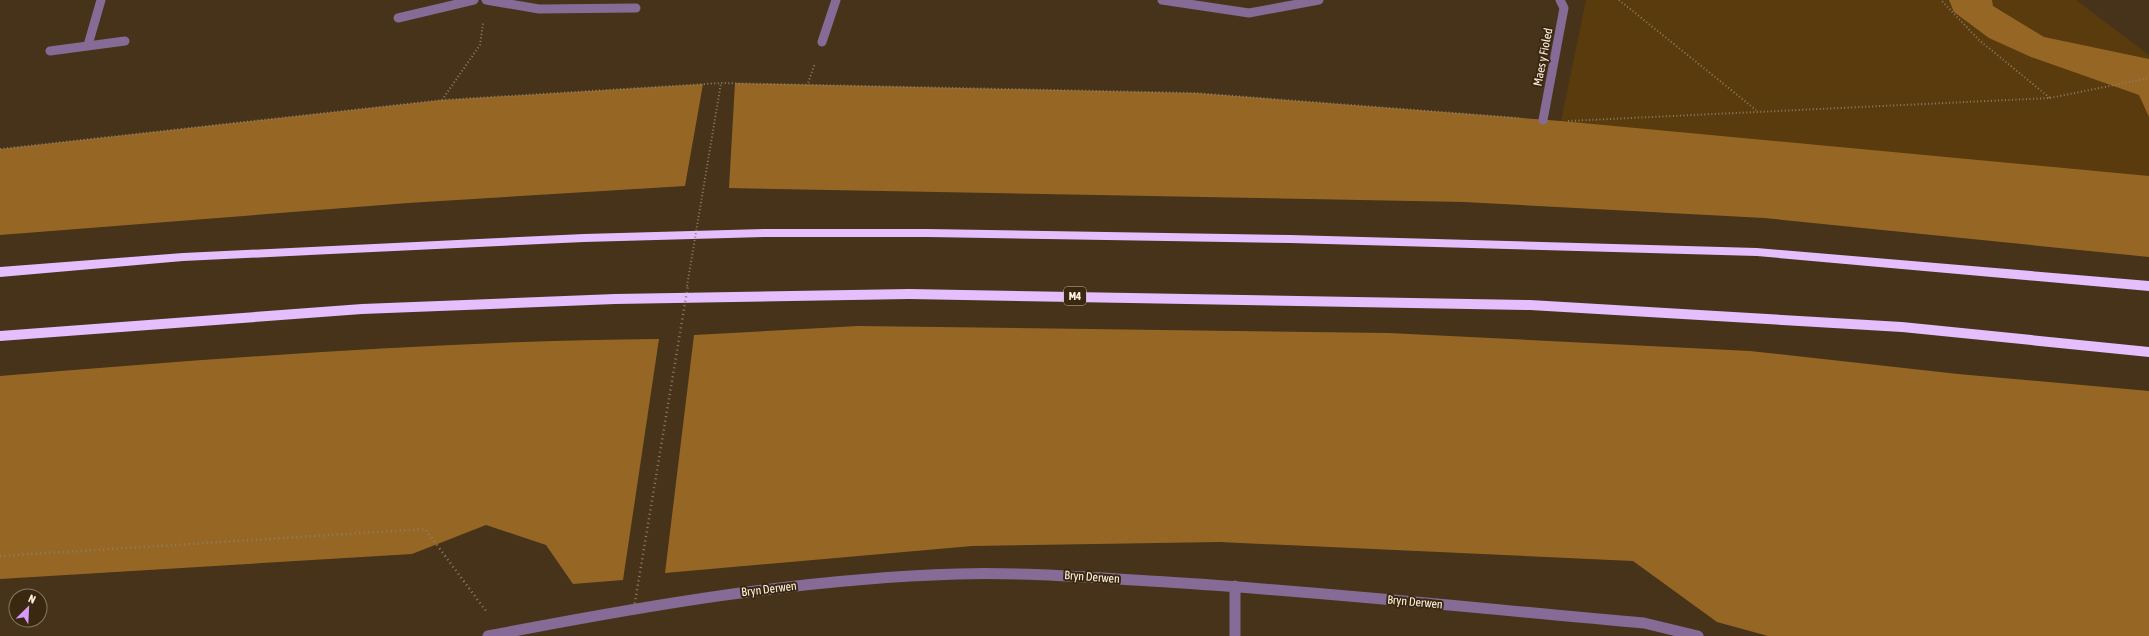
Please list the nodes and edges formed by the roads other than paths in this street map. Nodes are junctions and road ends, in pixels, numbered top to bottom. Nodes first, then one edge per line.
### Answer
1 (101, 0) edge
2 (474, 0) edge
3 (486, 0) edge
4 (836, 0) edge
5 (1162, 0) edge
6 (1319, 0) edge
7 (1560, 0) edge
8 (441, 4) edge
9 (636, 8) dead end
10 (398, 18) dead end
11 (125, 40) dead end
12 (822, 42) dead end
13 (88, 45) junction
14 (50, 51) dead end
15 (1543, 120) road end
16 (0, 272) edge
17 (2149, 286) edge
18 (0, 336) edge
19 (2149, 352) edge
20 (1235, 586) junction
21 (488, 636) edge
22 (1235, 636) edge
23 (1698, 636) edge

1 - 13 street
2 - 8 street
3 - 9 street
4 - 12 street
5 - 6 street
7 - 15 street, Maes y Fioled
8 - 10 street
11 - 13 street
13 - 14 street
16 - 17 highway
18 - 19 highway, M4
20 - 21 street, Bryn Derwen
20 - 22 street
20 - 23 street, Bryn Derwen

